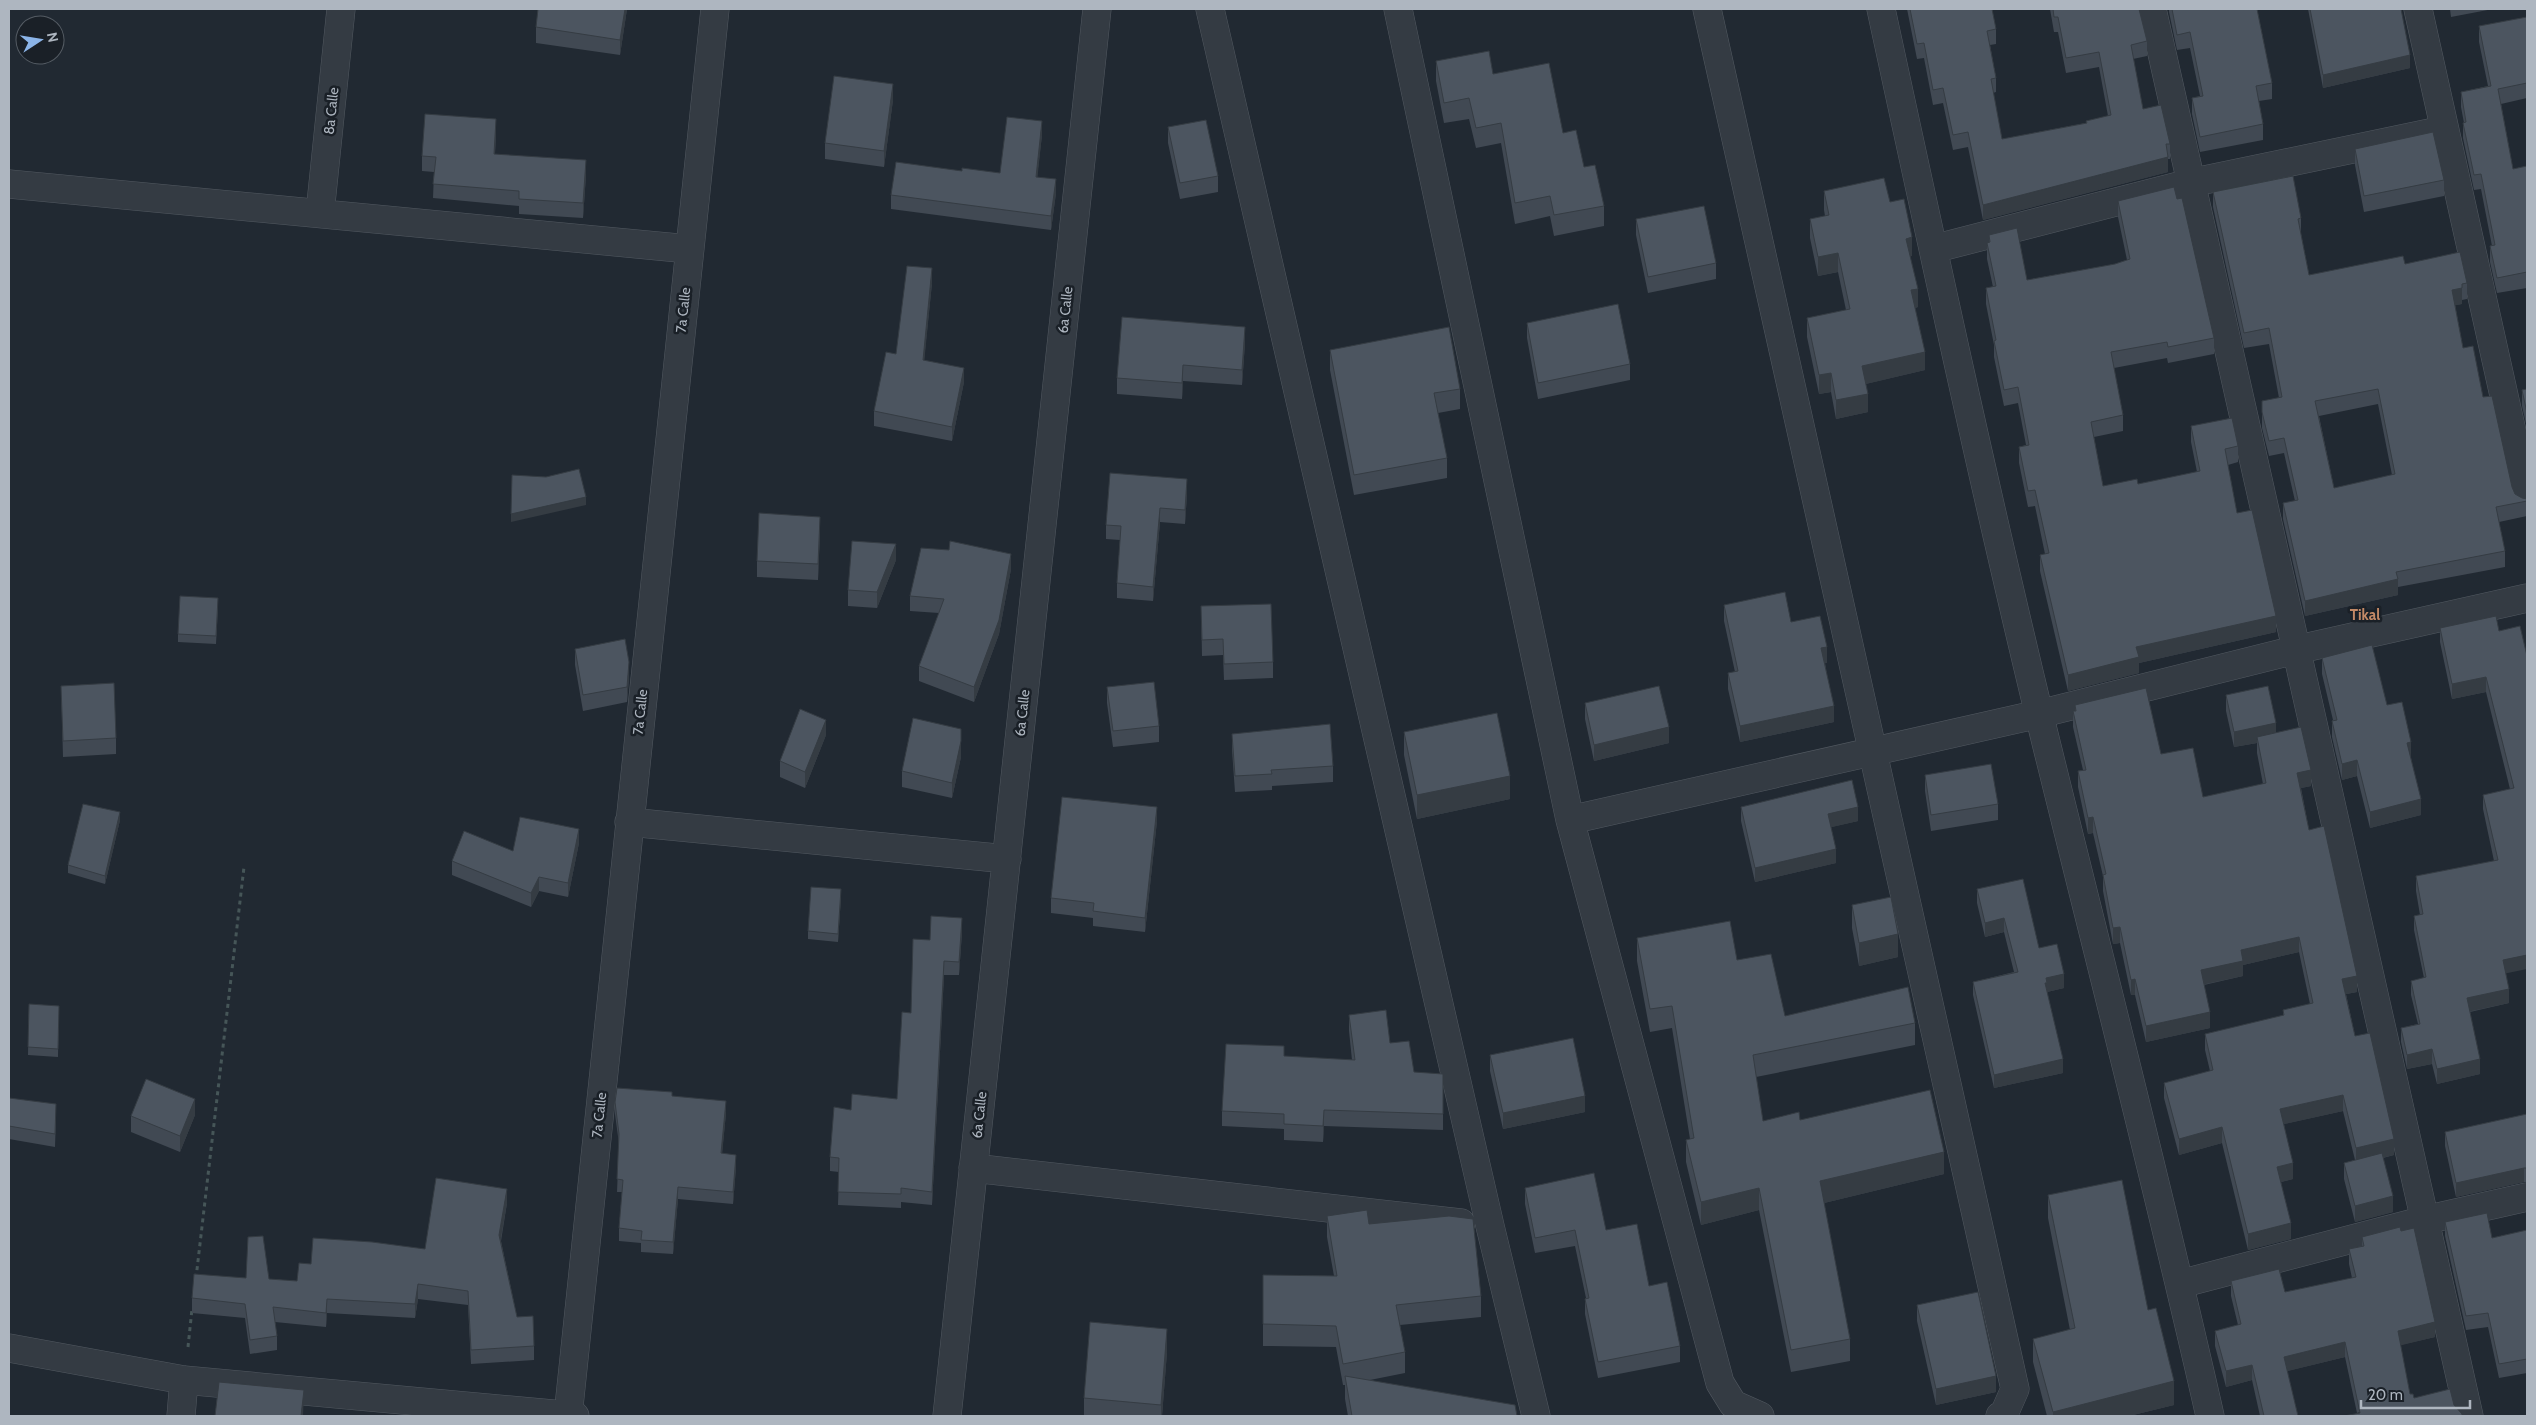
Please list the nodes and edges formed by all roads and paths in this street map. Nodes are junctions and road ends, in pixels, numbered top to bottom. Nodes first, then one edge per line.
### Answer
1 (341, 9) edge
2 (715, 9) edge
3 (1097, 9) edge
4 (1210, 9) edge
5 (1398, 9) edge
6 (1707, 9) edge
7 (1881, 9) edge
8 (2152, 9) edge
9 (2418, 9) edge
10 (2444, 130) junction
11 (2190, 183) junction
12 (9, 184) edge
13 (320, 213) junction
14 (689, 249) junction
15 (1933, 249) junction
16 (2527, 499) edge
17 (2527, 598) edge
18 (2296, 650) junction
19 (2039, 714) junction
20 (1873, 752) junction
21 (1570, 820) junction
22 (629, 822) junction
23 (1007, 859) junction
24 (244, 868) dead end
25 (973, 1168) junction
26 (2527, 1197) edge
27 (2425, 1220) junction
28 (1490, 1226) junction
29 (196, 1282) edge
30 (2180, 1284) junction
31 (193, 1301) edge
32 (9, 1348) edge
33 (184, 1380) junction
34 (181, 1416) edge
35 (568, 1416) edge
36 (575, 1416) edge
37 (947, 1416) edge
38 (1536, 1416) edge
39 (1760, 1416) edge
40 (2000, 1416) edge
41 (2210, 1416) edge
42 (2469, 1416) edge

1 - 13 street, 8a Calle
2 - 14 street, 7a Calle
3 - 23 street, 6a Calle
4 - 28 street
5 - 21 street
6 - 20 street
7 - 15 street
8 - 11 street
9 - 10 street
10 - 11 street
10 - 16 street
11 - 15 street
11 - 18 street
12 - 13 street
13 - 14 street
14 - 22 street, 7a Calle
15 - 19 street
17 - 18 street
18 - 19 street
18 - 27 street
19 - 20 street
19 - 30 street
20 - 21 street
20 - 40 street
21 - 39 street
22 - 23 street
22 - 35 street, 7a Calle
23 - 25 street, 6a Calle
24 - 29 path
25 - 28 street
25 - 37 street, 6a Calle
26 - 27 street
27 - 30 street
27 - 42 street
28 - 38 street
30 - 41 street
31 - 33 path
32 - 33 street
33 - 34 street
33 - 35 street
35 - 36 street

